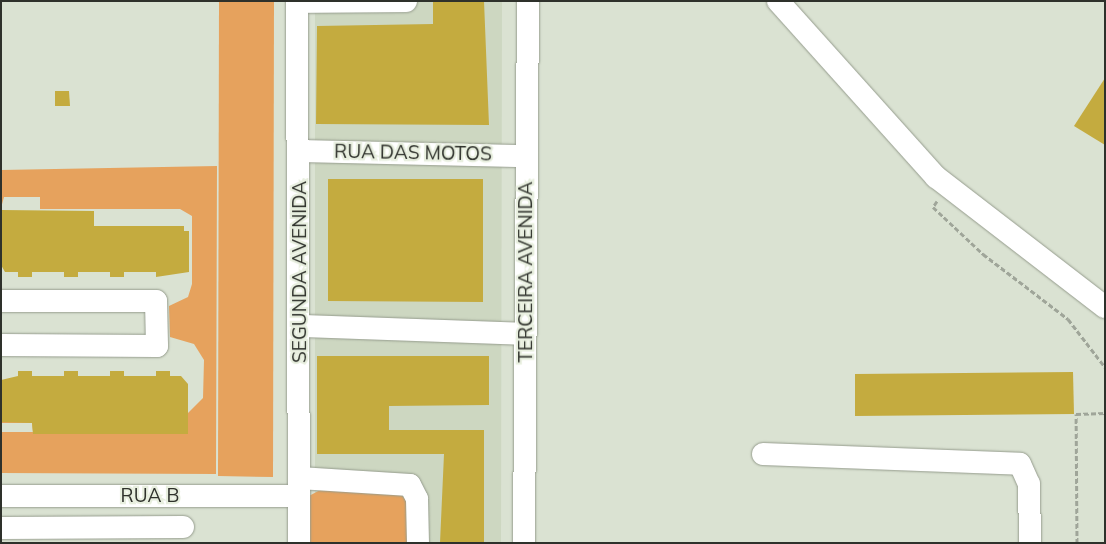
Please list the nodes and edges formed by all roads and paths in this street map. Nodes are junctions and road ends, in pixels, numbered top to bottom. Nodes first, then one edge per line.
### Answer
1 (297, 1) edge
2 (406, 1) edge
3 (528, 1) edge
4 (778, 1) edge
5 (300, 151) junction
6 (526, 156) junction
7 (940, 197) dead end
8 (1, 301) edge
9 (1105, 307) edge
10 (300, 326) junction
11 (525, 334) junction
12 (1, 345) edge
13 (1105, 367) edge
14 (1105, 413) edge
15 (763, 454) dead end
16 (299, 487) junction
17 (1, 496) edge
18 (78, 496) junction
19 (183, 527) dead end
20 (1, 528) edge
21 (78, 528) junction
22 (299, 543) edge
23 (418, 543) edge
24 (524, 543) edge
25 (1030, 543) edge
26 (1077, 543) edge

1 - 2 street
1 - 5 street, SEGUNDA AVENIDA
3 - 6 street, TERCEIRA AVENIDA
4 - 9 street
5 - 6 street, RUA DAS MOTOS
5 - 10 street, SEGUNDA AVENIDA
6 - 11 street, TERCEIRA AVENIDA
7 - 13 path
8 - 12 street
10 - 11 street
10 - 16 street, SEGUNDA AVENIDA
11 - 24 street, TERCEIRA AVENIDA
14 - 26 path
15 - 25 street
16 - 18 street, RUA B
16 - 22 street, SEGUNDA AVENIDA
16 - 23 street, RUA B
17 - 18 street, RUA B
18 - 21 street
19 - 21 street
20 - 21 street

